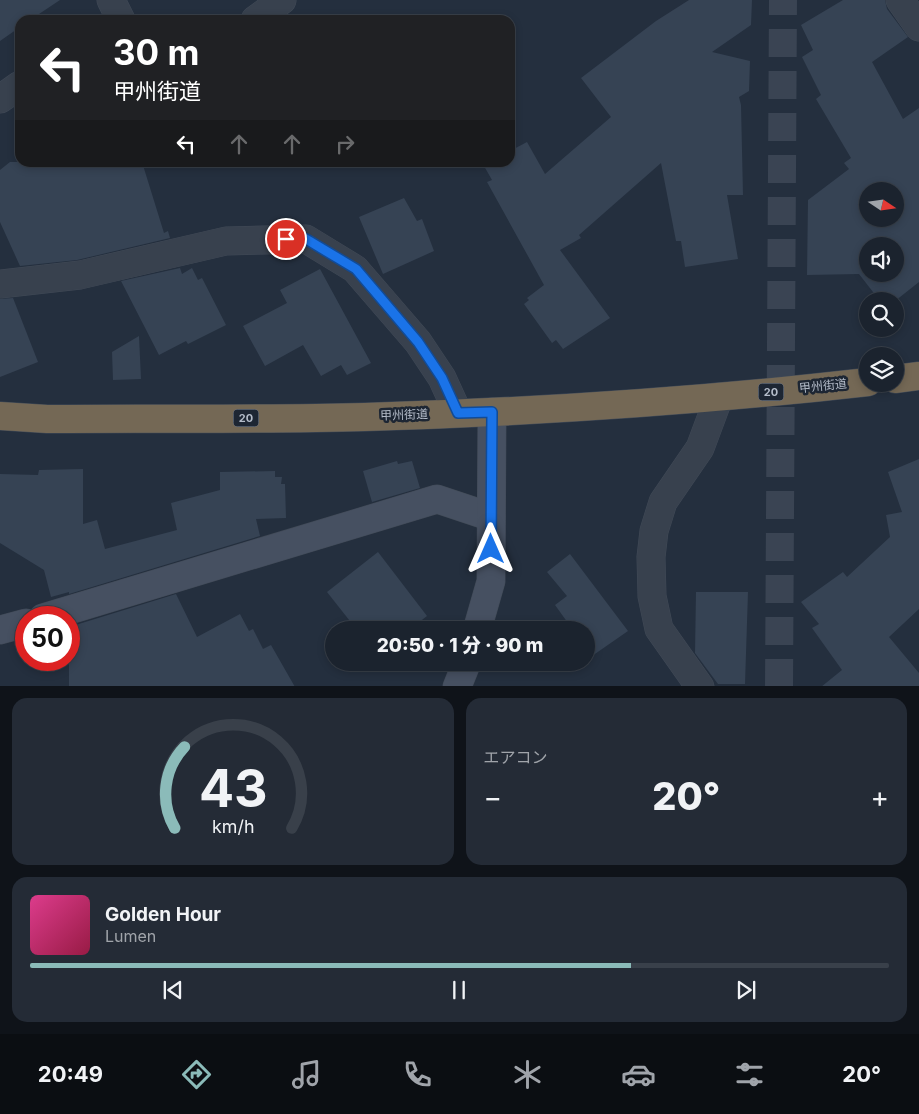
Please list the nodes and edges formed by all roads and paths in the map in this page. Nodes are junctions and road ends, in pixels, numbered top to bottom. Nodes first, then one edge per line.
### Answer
1 (282, 0) edge
2 (900, 0) edge
3 (262, 15) edge
4 (919, 28) edge
5 (15, 88) edge
6 (0, 99) edge
7 (0, 284) edge
8 (919, 376) edge
9 (904, 377) edge
10 (859, 383) edge
11 (719, 397) junction
12 (492, 412) junction
13 (458, 413) junction
14 (0, 416) edge
15 (491, 517) junction
16 (80, 607) edge
17 (480, 621) edge
18 (15, 626) edge
19 (0, 630) edge
20 (464, 671) edge
21 (458, 686) edge
22 (700, 686) edge

1 - 3 street
2 - 4 street
5 - 6 street
7 - 13 street
8 - 9 highway
10 - 11 highway, 甲州街道 / 20
11 - 12 highway, 甲州街道 / 20
11 - 22 street
12 - 13 highway, 甲州街道 / 20
12 - 15 street
13 - 14 highway, 甲州街道 / 20
15 - 16 street
15 - 17 street
18 - 19 street
20 - 21 street

